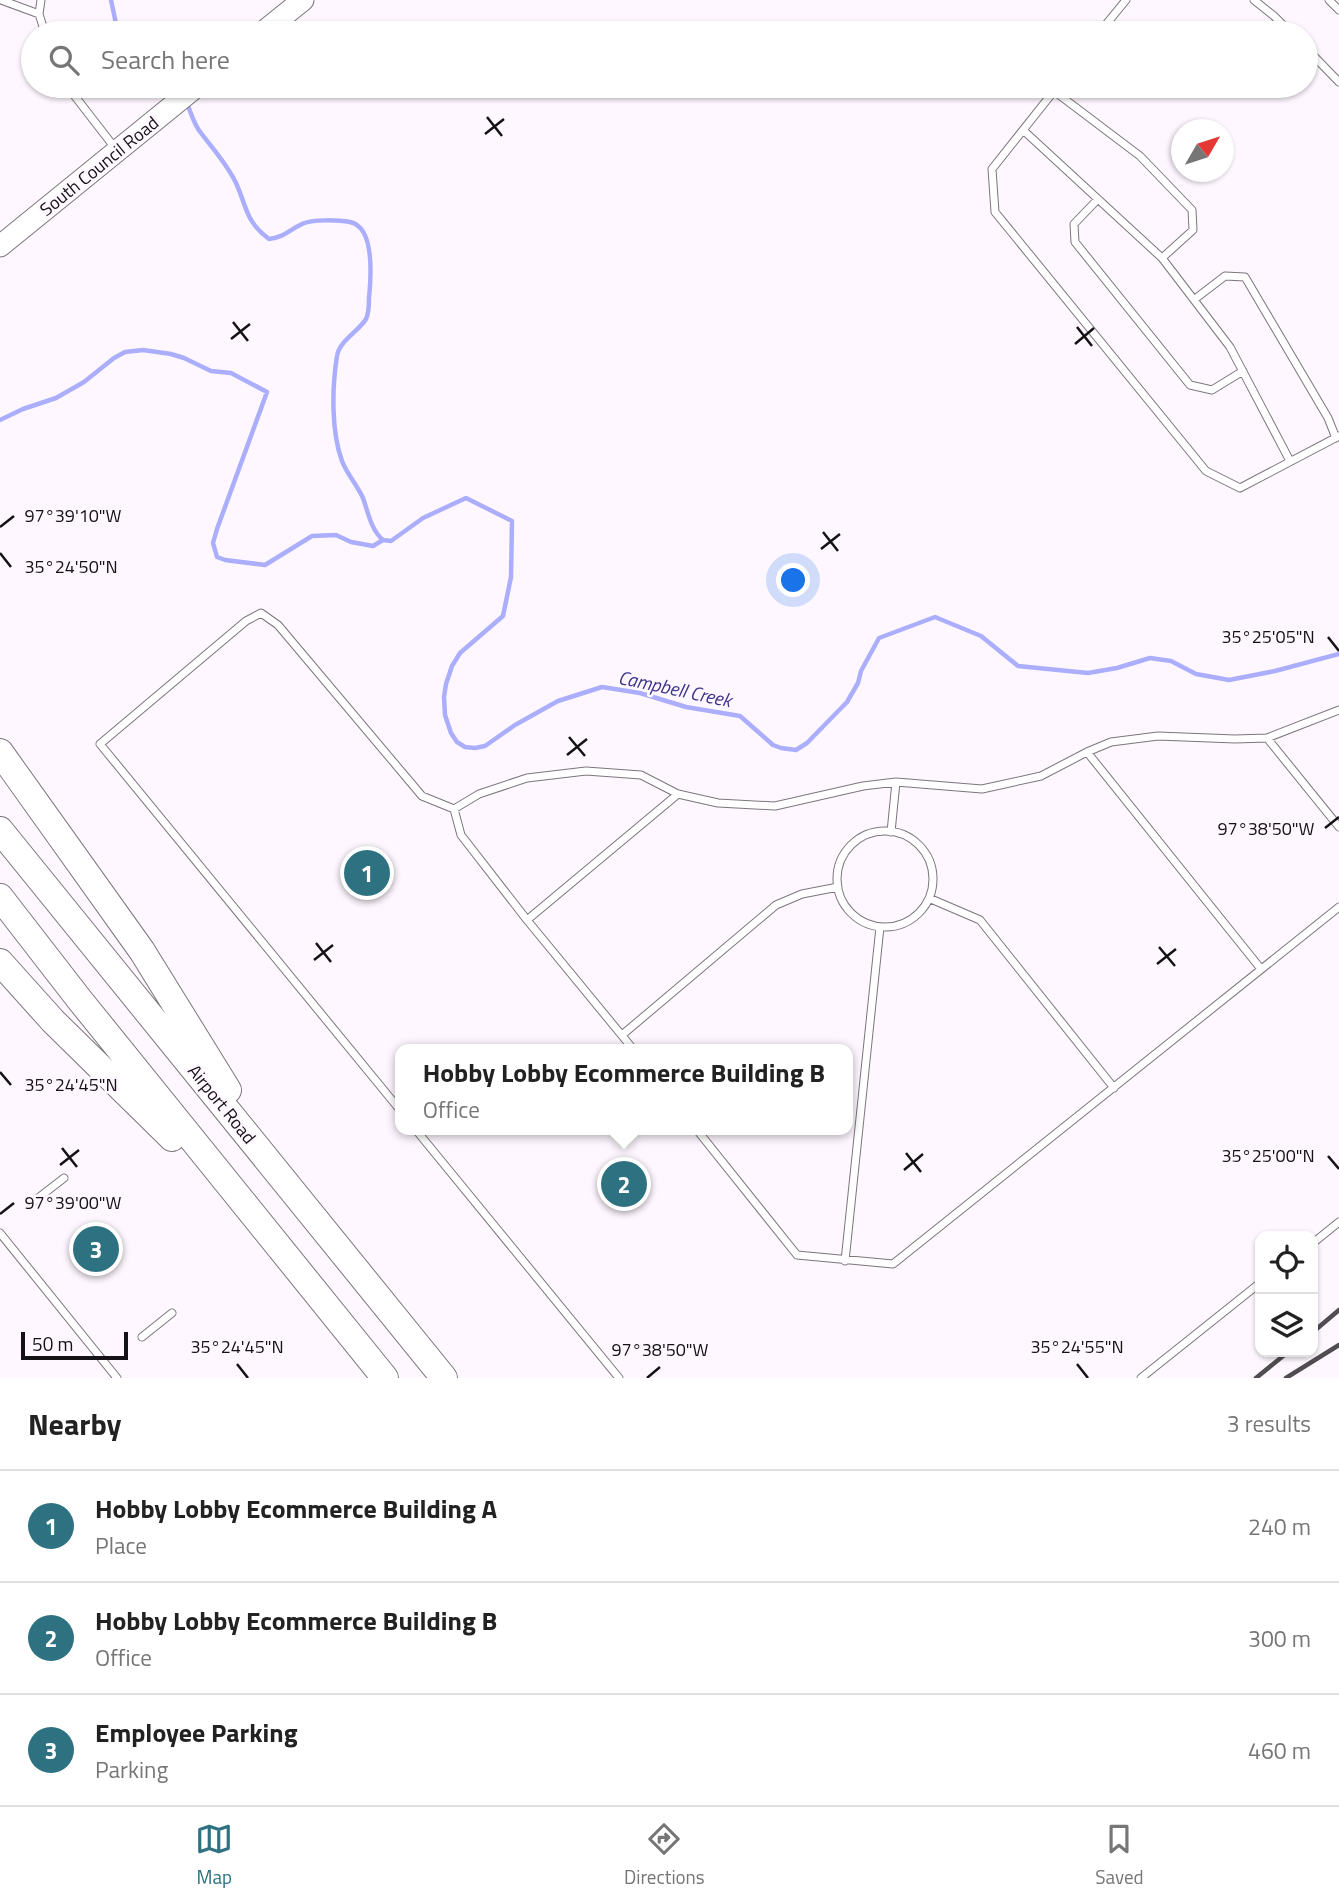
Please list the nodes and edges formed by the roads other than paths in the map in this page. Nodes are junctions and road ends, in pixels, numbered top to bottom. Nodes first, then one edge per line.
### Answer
1 (1, 0) edge
2 (41, 0) edge
3 (303, 0) edge
4 (1126, 0) edge
5 (1254, 0) edge
6 (1329, 0) edge
7 (1339, 10) edge
8 (39, 14) junction
9 (41, 21) edge
10 (277, 21) edge
11 (1109, 21) edge
12 (1279, 21) edge
13 (1318, 60) edge
14 (1339, 82) edge
15 (76, 98) edge
16 (182, 98) edge
17 (1048, 98) edge
18 (1068, 98) edge
19 (1023, 130) junction
20 (117, 151) junction
21 (1098, 199) junction
22 (0, 246) edge
23 (1162, 258) junction
24 (1195, 299) junction
25 (1243, 371) junction
26 (1337, 437) edge
27 (1290, 461) junction
28 (1339, 710) edge
29 (1267, 738) junction
30 (0, 752) edge
31 (1087, 752) junction
32 (896, 782) junction
33 (678, 794) junction
34 (454, 809) junction
35 (1339, 827) edge
36 (0, 830) edge
37 (891, 832) junction
38 (838, 887) junction
39 (0, 897) edge
40 (930, 898) junction
41 (1339, 907) edge
42 (527, 920) junction
43 (880, 927) junction
44 (0, 962) edge
45 (1261, 969) junction
46 (622, 1035) junction
47 (629, 1044) edge
48 (1114, 1088) junction
49 (395, 1104) edge
50 (420, 1135) edge
51 (701, 1135) edge
52 (64, 1178) dead end
53 (289, 1187) junction
54 (33, 1202) dead end
55 (1339, 1222) edge
56 (259, 1223) junction
57 (0, 1233) edge
58 (1318, 1238) edge
59 (845, 1261) junction
60 (1255, 1287) edge
61 (173, 1313) dead end
62 (142, 1337) dead end
63 (117, 1378) edge
64 (385, 1378) edge
65 (444, 1378) edge
66 (619, 1378) edge
67 (1141, 1378) edge

1 - 8 lane
2 - 8 lane
3 - 10 main road
4 - 11 lane
5 - 12 lane
6 - 7 lane
8 - 9 lane
13 - 14 lane
15 - 20 lane
16 - 20 main road, South Council Road
17 - 19 lane
18 - 23 lane
19 - 21 lane
19 - 27 lane
20 - 22 main road, South Council Road
21 - 23 lane
21 - 25 lane
23 - 24 lane
24 - 25 lane
24 - 26 lane
25 - 27 lane
26 - 27 lane
28 - 29 lane
29 - 31 lane
29 - 35 lane
30 - 53 highway
31 - 32 lane
31 - 45 lane
32 - 33 lane
32 - 37 lane
33 - 34 lane
33 - 42 lane
34 - 42 lane
34 - 49 lane
36 - 53 highway, Airport Road
37 - 38 lane
37 - 40 lane
38 - 43 lane
38 - 46 lane
39 - 56 highway
40 - 43 lane
40 - 48 lane
41 - 45 lane
42 - 46 lane
43 - 59 lane
44 - 56 highway
45 - 48 lane
46 - 47 lane
48 - 59 lane
50 - 66 lane
51 - 59 lane
52 - 54 lane
53 - 65 highway, Airport Road
55 - 58 lane
56 - 64 highway
57 - 63 lane
60 - 67 lane
61 - 62 lane

